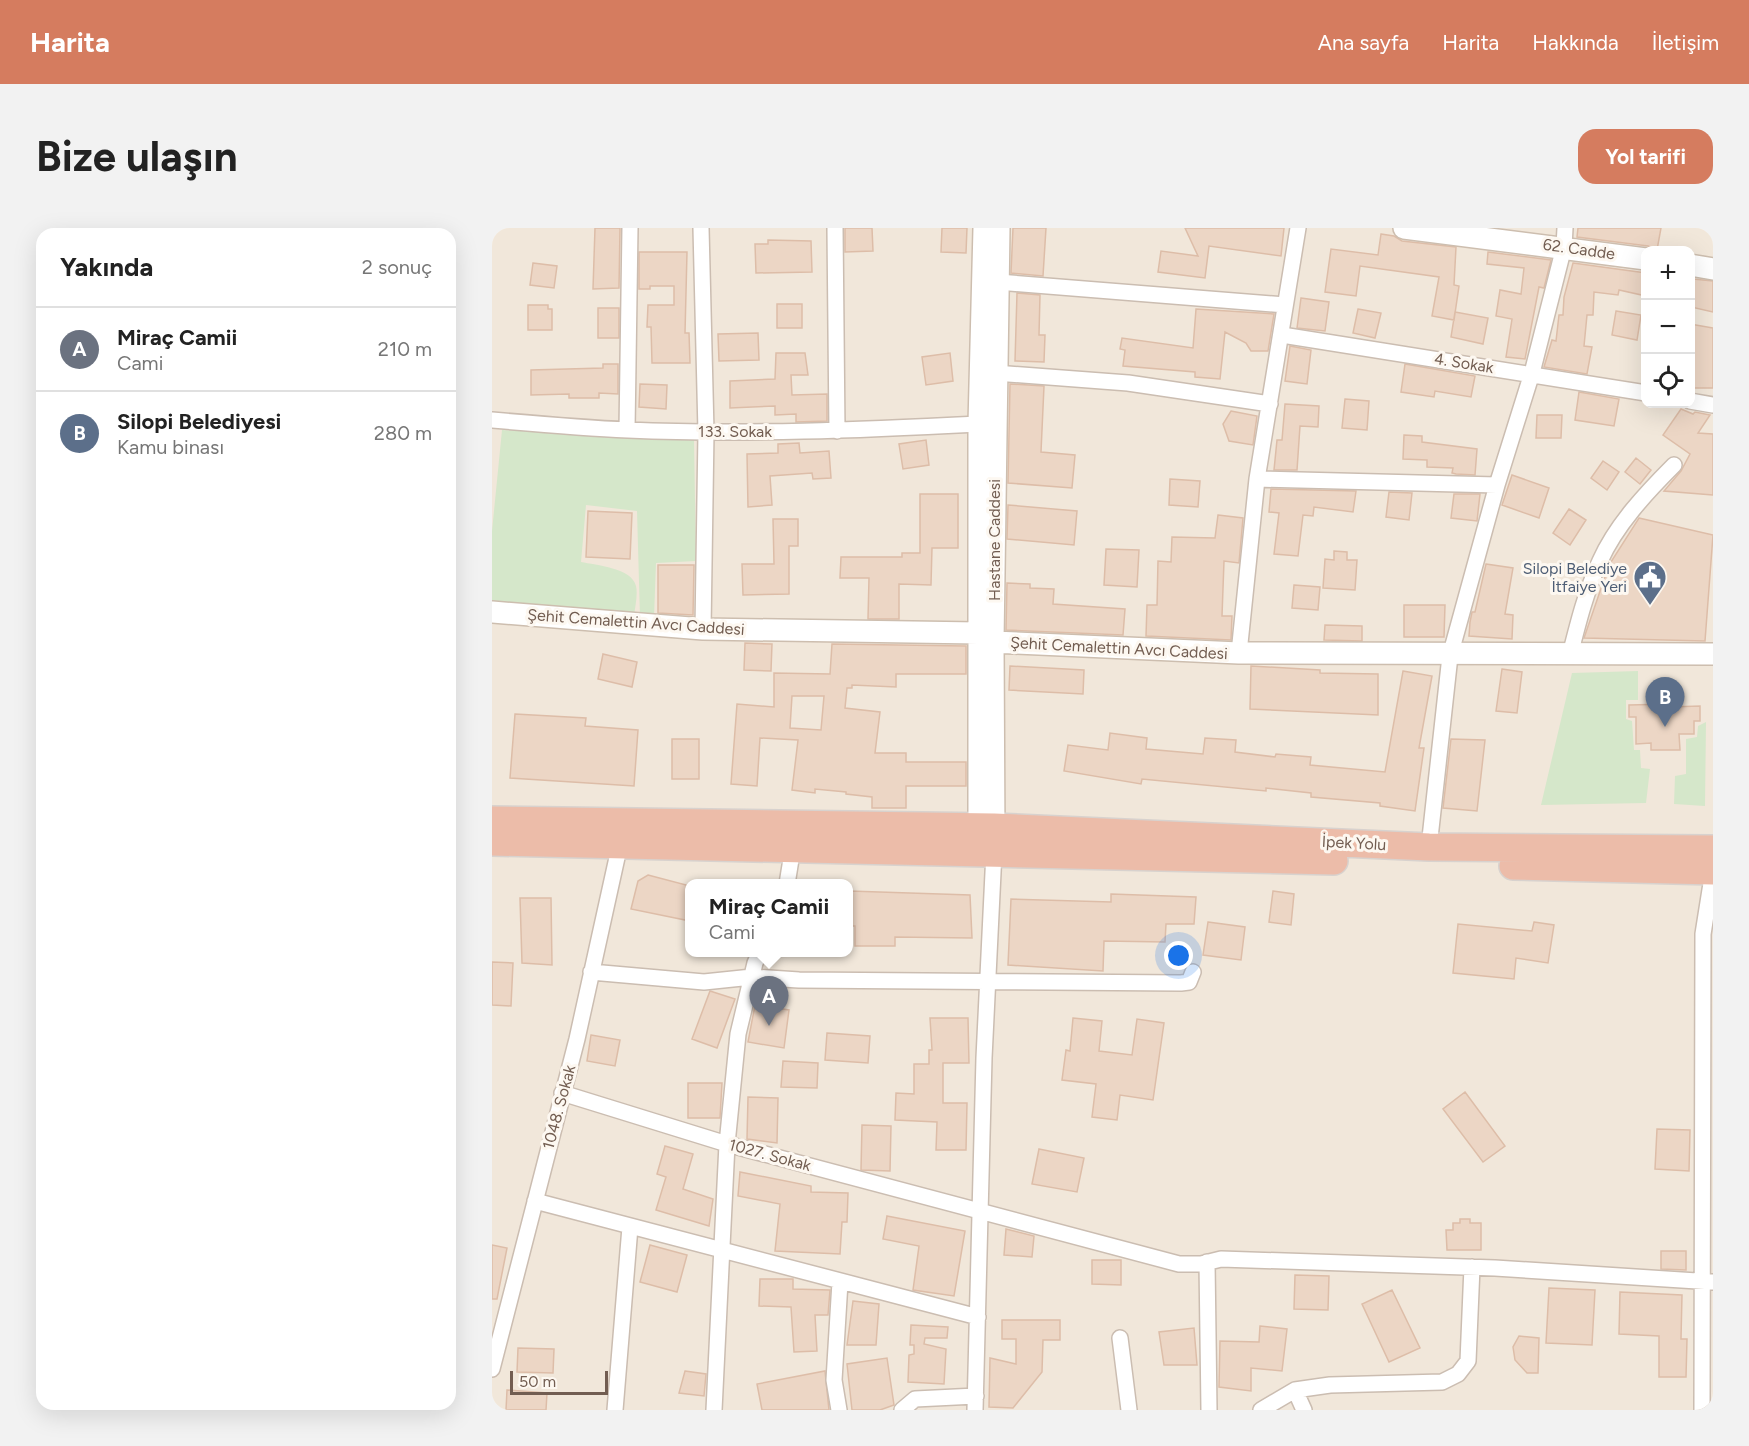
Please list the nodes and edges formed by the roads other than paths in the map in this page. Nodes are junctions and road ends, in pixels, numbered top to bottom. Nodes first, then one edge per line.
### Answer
1 (630, 228) edge
2 (701, 228) edge
3 (835, 228) edge
4 (984, 228) edge
5 (999, 228) edge
6 (1298, 228) edge
7 (1404, 228) edge
8 (1565, 237) edge
9 (1641, 258) edge
10 (1695, 266) edge
11 (1713, 268) edge
12 (998, 282) junction
13 (1285, 305) junction
14 (1282, 335) junction
15 (995, 373) junction
16 (1532, 373) junction
17 (1641, 392) edge
18 (1695, 402) edge
19 (1270, 404) junction
20 (1713, 405) edge
21 (492, 420) edge
22 (979, 424) junction
23 (627, 430) junction
24 (837, 431) junction
25 (706, 432) junction
26 (1674, 465) dead end
27 (1257, 478) junction
28 (1497, 485) junction
29 (492, 612) edge
30 (703, 629) junction
31 (986, 637) junction
32 (1239, 653) junction
33 (1713, 654) edge
34 (1570, 655) junction
35 (1450, 656) junction
36 (492, 820) edge
37 (986, 839) junction
38 (492, 842) edge
39 (620, 844) junction
40 (793, 847) junction
41 (1429, 847) junction
42 (1713, 849) edge
43 (1713, 871) edge
44 (788, 879) edge
45 (758, 957) edge
46 (591, 972) junction
47 (1193, 972) dead end
48 (752, 977) junction
49 (987, 982) junction
50 (1708, 1029) edge
51 (562, 1093) junction
52 (727, 1144) junction
53 (535, 1201) junction
54 (980, 1211) junction
55 (630, 1227) junction
56 (722, 1251) junction
57 (1207, 1262) junction
58 (1472, 1267) junction
59 (840, 1282) junction
60 (1708, 1282) edge
61 (978, 1317) junction
62 (1120, 1338) dead end
63 (492, 1369) edge
64 (1295, 1390) junction
65 (975, 1403) edge
66 (615, 1410) edge
67 (714, 1410) edge
68 (839, 1410) edge
69 (902, 1410) edge
70 (1129, 1410) edge
71 (1209, 1410) edge
72 (1261, 1410) edge
73 (1304, 1410) edge
74 (1702, 1410) edge

1 - 23 street
2 - 25 street
3 - 24 street
4 - 22 street, Hastane Caddesi
5 - 12 street, Hastane Caddesi
6 - 13 street
7 - 8 street, 62. Cadde
8 - 9 street, 62. Cadde
8 - 16 street
10 - 11 street
12 - 13 street
12 - 15 street, Hastane Caddesi
13 - 14 street
14 - 16 street, 4. Sokak
14 - 19 street
15 - 19 street
15 - 31 street, Hastane Caddesi
16 - 17 street, 4. Sokak
16 - 28 street
18 - 20 street
19 - 27 street
21 - 23 street, 133. Sokak
22 - 24 street, 133. Sokak
22 - 31 street, Hastane Caddesi
23 - 25 street, 133. Sokak
24 - 25 street, 133. Sokak
25 - 30 street
26 - 34 street
27 - 28 street
27 - 32 street
28 - 35 street
29 - 30 street, Şehit Cemalettin Avcı Caddesi
30 - 31 street, Şehit Cemalettin Avcı Caddesi
31 - 32 street, Şehit Cemalettin Avcı Caddesi
31 - 37 street, Hastane Caddesi
32 - 35 street, Şehit Cemalettin Avcı Caddesi
33 - 34 street, Şehit Cemalettin Avcı Caddesi
34 - 35 street, Şehit Cemalettin Avcı Caddesi
35 - 41 street
36 - 37 highway
37 - 40 highway
37 - 41 highway, İpek Yolu
37 - 43 highway
37 - 49 street
38 - 39 highway
39 - 40 highway
39 - 46 street, 1048. Sokak
40 - 44 street
41 - 42 highway, İpek Yolu
43 - 50 street
45 - 48 street
46 - 48 street
46 - 51 street, 1048. Sokak
47 - 49 street
48 - 49 street
48 - 52 street
49 - 54 street
50 - 60 street
51 - 52 street, 1027. Sokak
51 - 53 street, 1048. Sokak
52 - 54 street, 1027. Sokak
52 - 56 street
53 - 55 street
53 - 63 street, 1048. Sokak
54 - 57 street, 1027. Sokak
54 - 61 street
55 - 56 street
55 - 66 street
56 - 59 street
56 - 67 street
57 - 58 street, 1027. Sokak
57 - 71 street
58 - 60 street, 1027. Sokak
58 - 64 street
59 - 61 street
59 - 68 street
60 - 74 street
61 - 65 street
62 - 70 street
64 - 72 street
64 - 73 street
65 - 69 street

